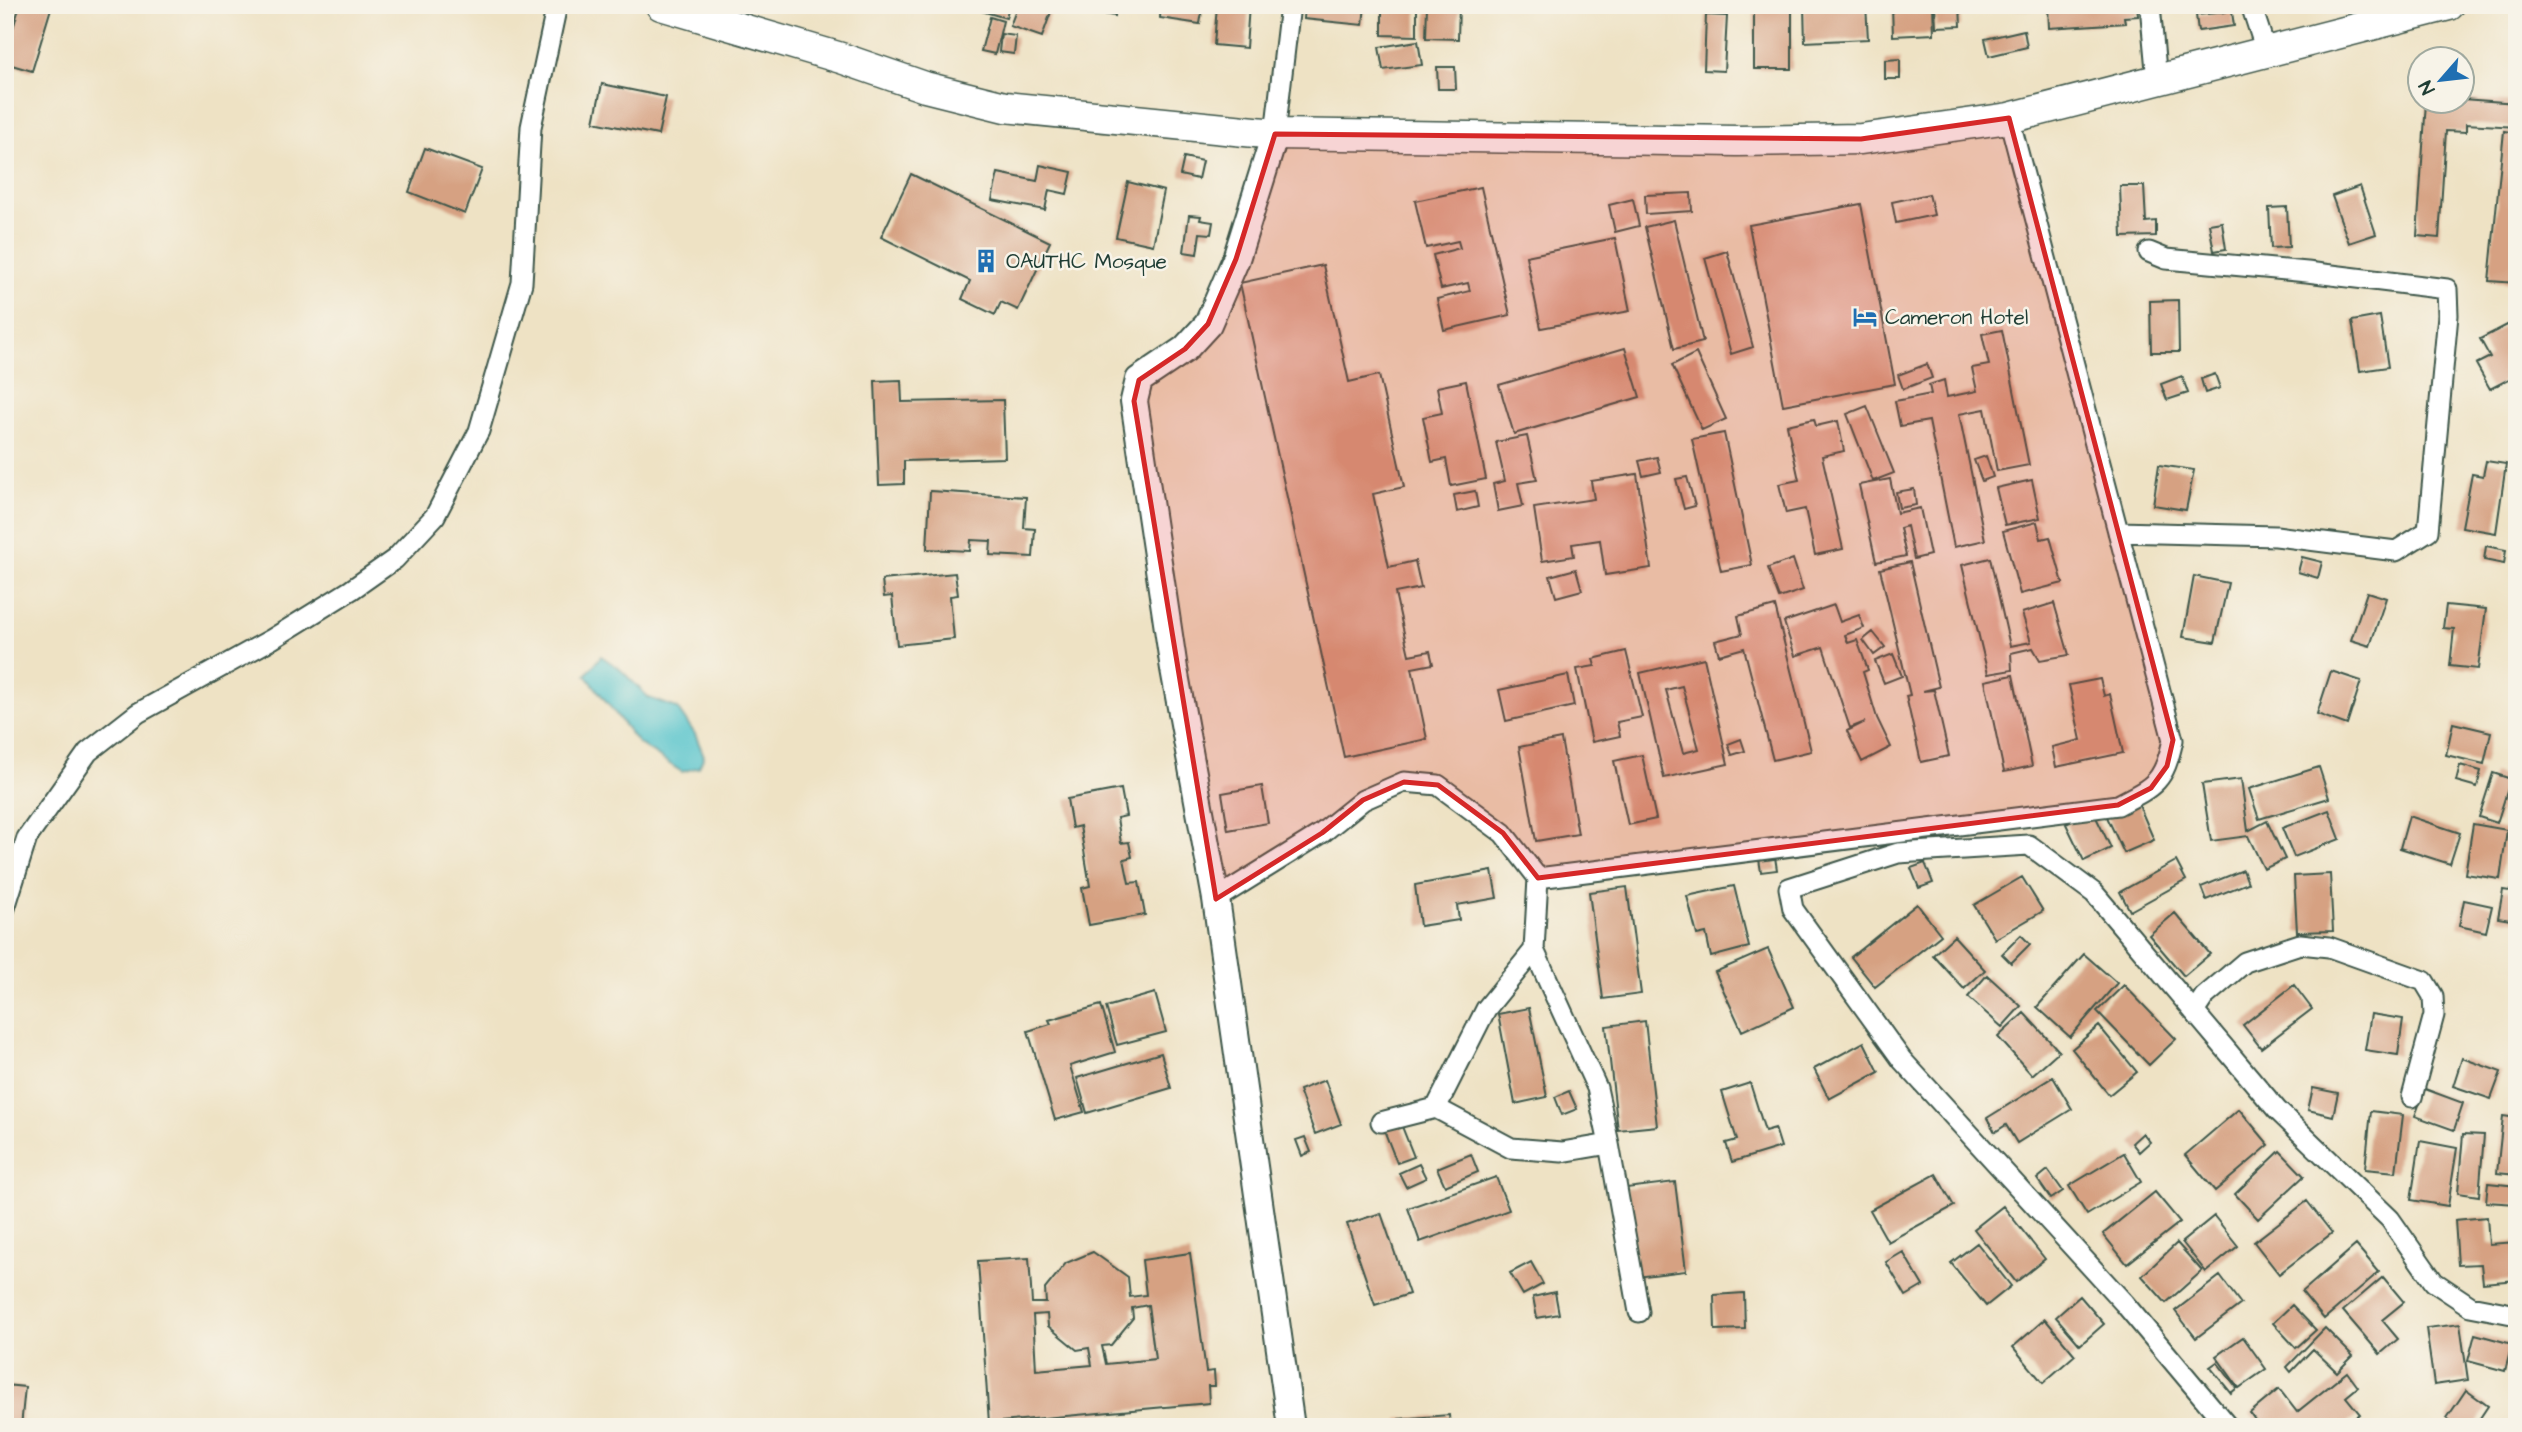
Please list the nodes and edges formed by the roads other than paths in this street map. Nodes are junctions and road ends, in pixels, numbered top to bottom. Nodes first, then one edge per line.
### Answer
1 (557, 5) edge
2 (661, 5) edge
3 (1290, 5) edge
4 (2150, 5) edge
5 (2252, 5) edge
6 (2449, 5) edge
7 (2266, 51) junction
8 (2157, 81) junction
9 (2009, 118) junction
10 (1275, 134) junction
11 (2149, 252) dead end
12 (2118, 533) junction
13 (1538, 878) junction
14 (1216, 900) junction
15 (5, 908) edge
16 (1534, 950) junction
17 (2194, 1012) junction
18 (2412, 1097) dead end
19 (1436, 1108) junction
20 (1381, 1122) dead end
21 (1609, 1144) junction
22 (1639, 1312) dead end
23 (2517, 1315) edge
24 (1291, 1427) edge
25 (2228, 1427) edge

1 - 15 street
2 - 10 main road
3 - 10 street
4 - 8 street
5 - 7 street
6 - 7 main road
7 - 8 main road
8 - 9 main road
9 - 10 main road
9 - 12 street
10 - 14 street
11 - 12 street
12 - 13 street
13 - 14 street
13 - 16 street
14 - 24 street
16 - 19 street
16 - 21 street
17 - 18 street
17 - 23 street
17 - 25 street
19 - 20 street
19 - 21 street
21 - 22 street

